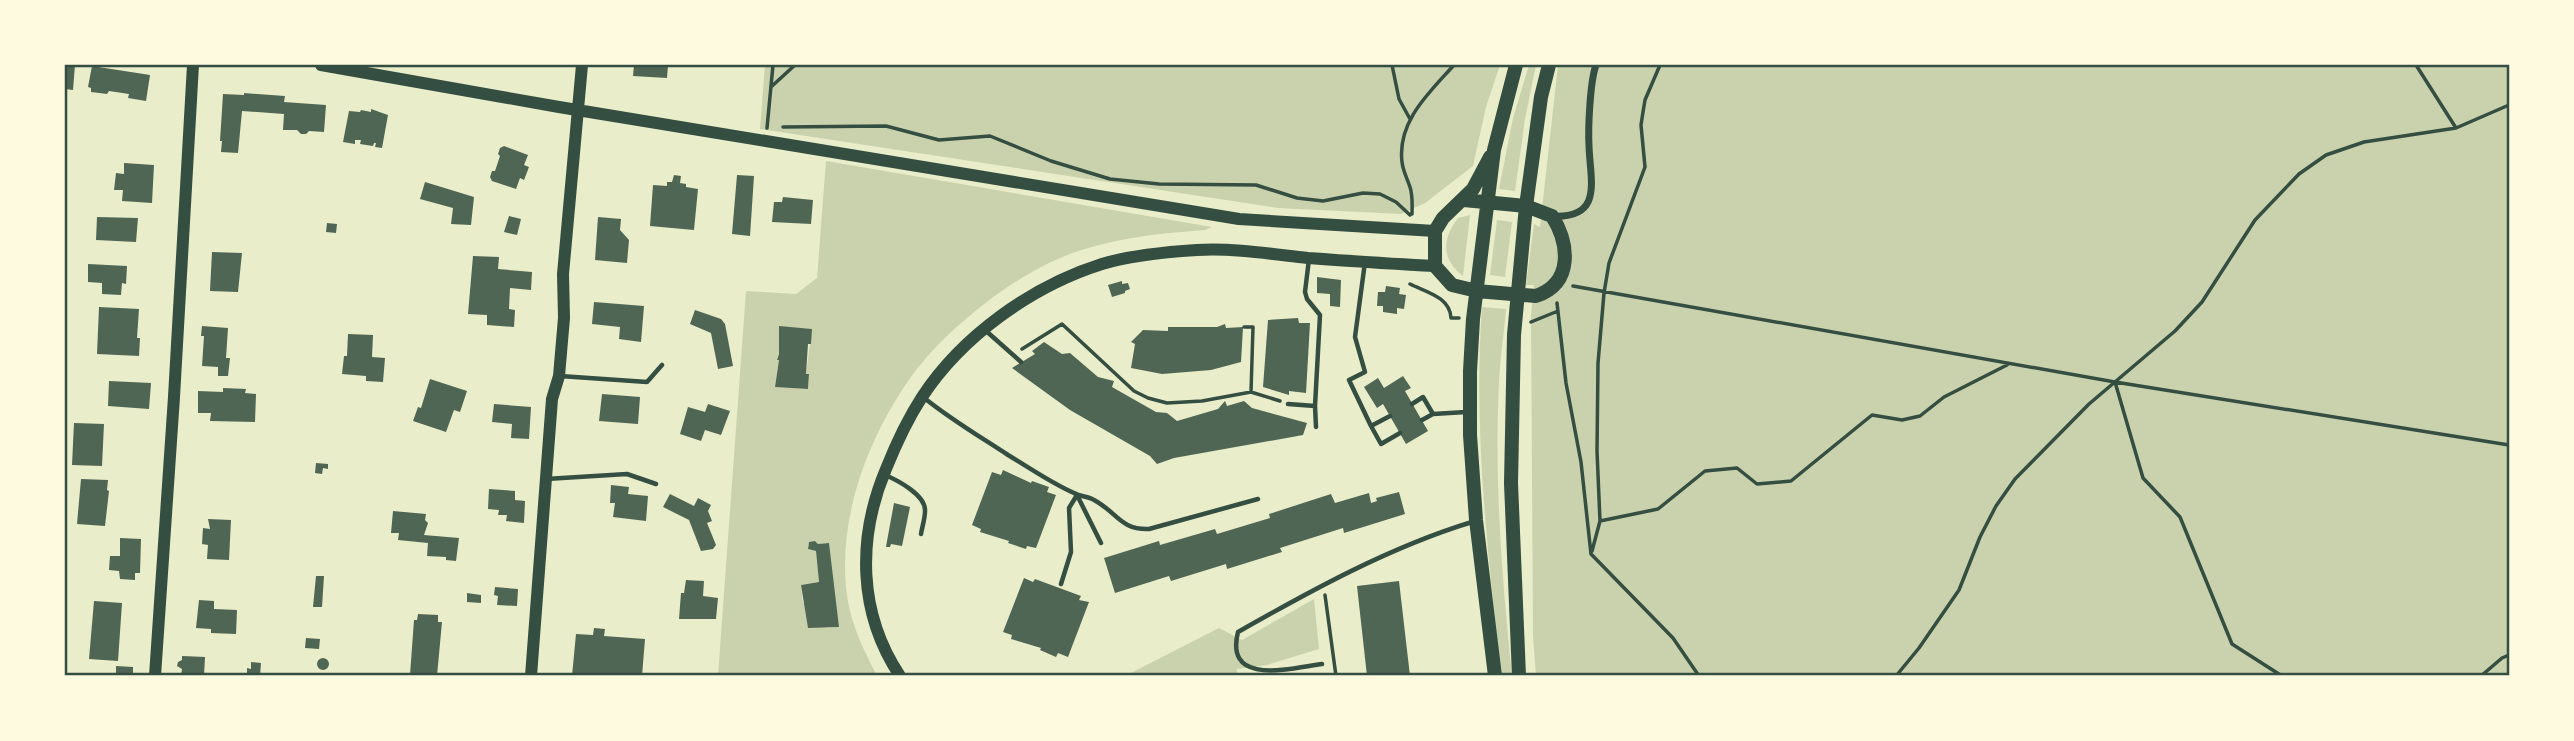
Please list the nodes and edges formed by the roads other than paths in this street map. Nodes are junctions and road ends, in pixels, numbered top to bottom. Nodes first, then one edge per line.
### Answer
1 (192, 65) edge
2 (323, 65) edge
3 (582, 65) edge
4 (1516, 65) edge
5 (1549, 65) edge
6 (1596, 65) edge
7 (579, 110) junction
8 (1494, 149) junction
9 (1464, 200) junction
10 (1487, 202) junction
11 (1526, 206) junction
12 (1552, 216) junction
13 (1435, 231) junction
14 (1309, 258) junction
15 (1365, 262) junction
16 (1435, 266) junction
17 (1477, 291) junction
18 (1518, 295) junction
19 (984, 329) junction
20 (1021, 362) dead end
21 (662, 365) dead end
22 (559, 376) junction
23 (922, 397) junction
24 (1288, 404) road end
25 (1412, 404) dead end
26 (1315, 406) junction
27 (1471, 412) junction
28 (1433, 414) junction
29 (1390, 416) dead end
30 (1422, 420) dead end
31 (1371, 426) junction
32 (1316, 427) dead end
33 (1400, 433) dead end
34 (884, 474) junction
35 (545, 479) junction
36 (656, 484) dead end
37 (1077, 495) junction
38 (1258, 499) dead end
39 (1476, 520) junction
40 (921, 534) dead end
41 (1101, 543) dead end
42 (1061, 584) dead end
43 (1322, 664) dead end
44 (155, 676) edge
45 (531, 676) edge
46 (900, 676) edge
47 (1495, 676) edge
48 (1520, 676) edge

1 - 44 street
2 - 7 street
3 - 7 street
4 - 8 main road
5 - 11 main road
6 - 12 street
7 - 13 street
7 - 22 street
8 - 9 main road
8 - 10 main road
9 - 10 main road
9 - 13 main road
10 - 11 main road
10 - 17 main road
11 - 12 main road
11 - 18 main road
12 - 18 main road
13 - 16 main road
14 - 15 street
14 - 19 street
14 - 26 lane
15 - 16 street
15 - 31 lane
16 - 17 main road
17 - 18 main road
17 - 27 main road
18 - 48 main road
19 - 20 lane
19 - 23 street
21 - 22 lane
22 - 35 street
23 - 34 street
23 - 37 lane
24 - 26 lane
25 - 28 lane
26 - 32 lane
27 - 28 lane
27 - 39 main road
28 - 30 lane
29 - 31 lane
31 - 33 lane
34 - 40 lane
34 - 46 street
35 - 36 lane
35 - 45 street
37 - 38 lane
37 - 41 lane
37 - 42 lane
39 - 43 lane
39 - 47 main road

